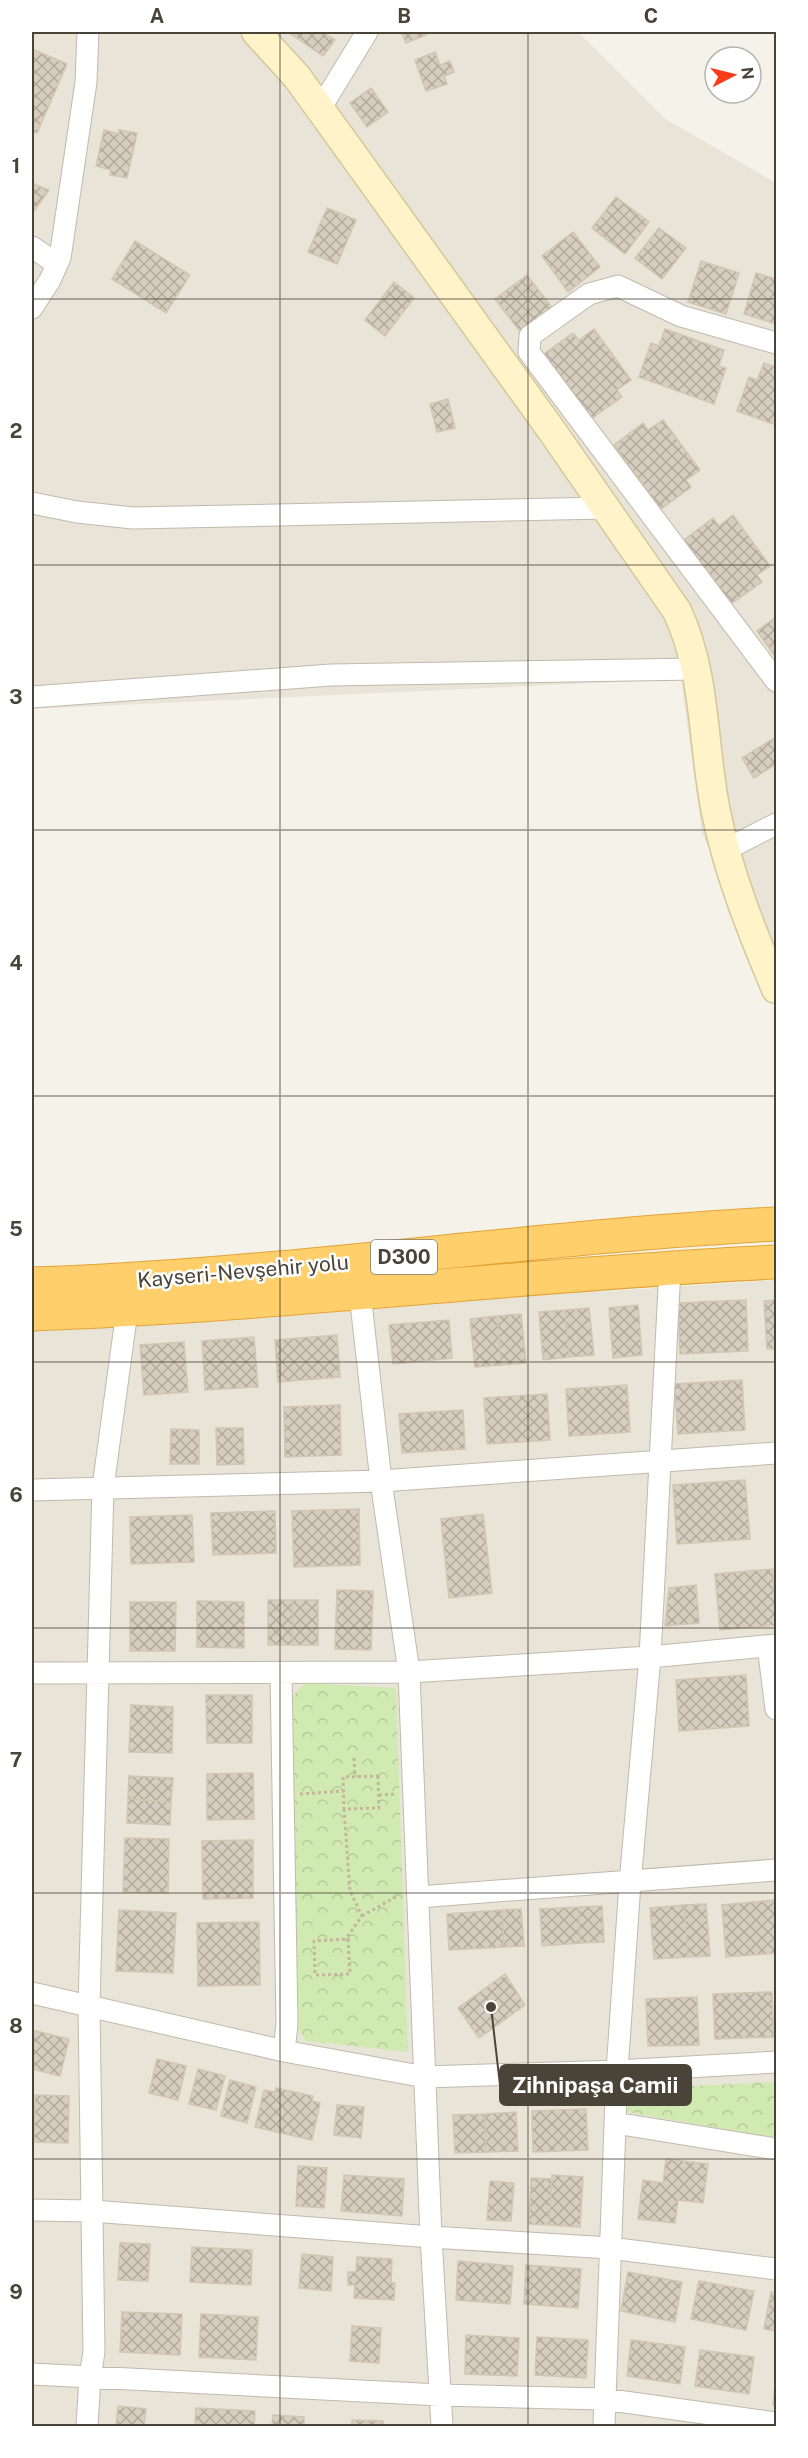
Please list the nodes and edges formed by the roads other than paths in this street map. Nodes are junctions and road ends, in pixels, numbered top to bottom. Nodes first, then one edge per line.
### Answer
1 (88, 32) edge
2 (256, 32) edge
3 (367, 32) edge
4 (320, 109) junction
5 (32, 247) edge
6 (57, 264) junction
7 (32, 308) edge
8 (777, 343) edge
9 (32, 503) edge
10 (606, 508) junction
11 (697, 669) junction
12 (777, 681) edge
13 (32, 697) edge
14 (777, 824) edge
15 (725, 850) junction
16 (777, 989) edge
17 (777, 1224) edge
18 (777, 1262) edge
19 (670, 1268) junction
20 (32, 1284) edge
21 (360, 1294) junction
22 (127, 1311) junction
23 (32, 1314) edge
24 (777, 1453) edge
25 (659, 1461) junction
26 (381, 1481) junction
27 (104, 1487) junction
28 (32, 1490) edge
29 (772, 1646) edge
30 (650, 1657) junction
31 (409, 1672) junction
32 (100, 1673) junction
33 (281, 1673) junction
34 (32, 1674) edge
35 (777, 1709) edge
36 (777, 1870) edge
37 (630, 1882) junction
38 (417, 1891) junction
39 (32, 1993) edge
40 (89, 2006) junction
41 (284, 2051) junction
42 (777, 2062) edge
43 (617, 2071) junction
44 (425, 2077) junction
45 (615, 2123) junction
46 (777, 2149) edge
47 (32, 2210) edge
48 (92, 2211) junction
49 (431, 2237) junction
50 (610, 2248) junction
51 (777, 2269) edge
52 (32, 2374) edge
53 (90, 2377) junction
54 (441, 2395) junction
55 (603, 2399) junction
56 (777, 2423) edge
57 (87, 2427) edge
58 (442, 2427) edge
59 (604, 2427) edge

1 - 6 street
2 - 4 street
3 - 4 street
4 - 10 street
5 - 6 street
6 - 7 street
8 - 12 street
9 - 10 street
10 - 11 street
11 - 13 street
11 - 15 street
14 - 15 street
15 - 16 street
17 - 20 highway, Kayseri-Nevşehir yolu / D300
18 - 19 highway, Kayseri-Nevşehir yolu / D300
19 - 21 highway, Kayseri-Nevşehir yolu / D300
19 - 25 street
21 - 22 highway, Kayseri-Nevşehir yolu / D300
21 - 26 street
22 - 23 highway, Kayseri-Nevşehir yolu / D300
22 - 27 street
24 - 25 street
25 - 26 street
25 - 30 street
26 - 27 street
26 - 31 street
27 - 28 street
27 - 32 street
29 - 30 street
29 - 35 street
30 - 31 street
30 - 37 street
31 - 33 street
31 - 38 street
32 - 33 street
32 - 34 street
32 - 40 street
33 - 41 street
36 - 37 street
37 - 38 street
37 - 43 street
38 - 44 street
39 - 40 street
40 - 41 street
40 - 48 street
41 - 44 street
42 - 43 street
43 - 44 street
43 - 45 street
44 - 49 street
45 - 46 street
45 - 50 street
47 - 48 street
48 - 49 street
48 - 53 street
49 - 50 street
49 - 54 street
50 - 51 street
50 - 55 street
52 - 53 street
53 - 54 street
53 - 57 street
54 - 55 street
54 - 58 street
55 - 56 street
55 - 59 street

